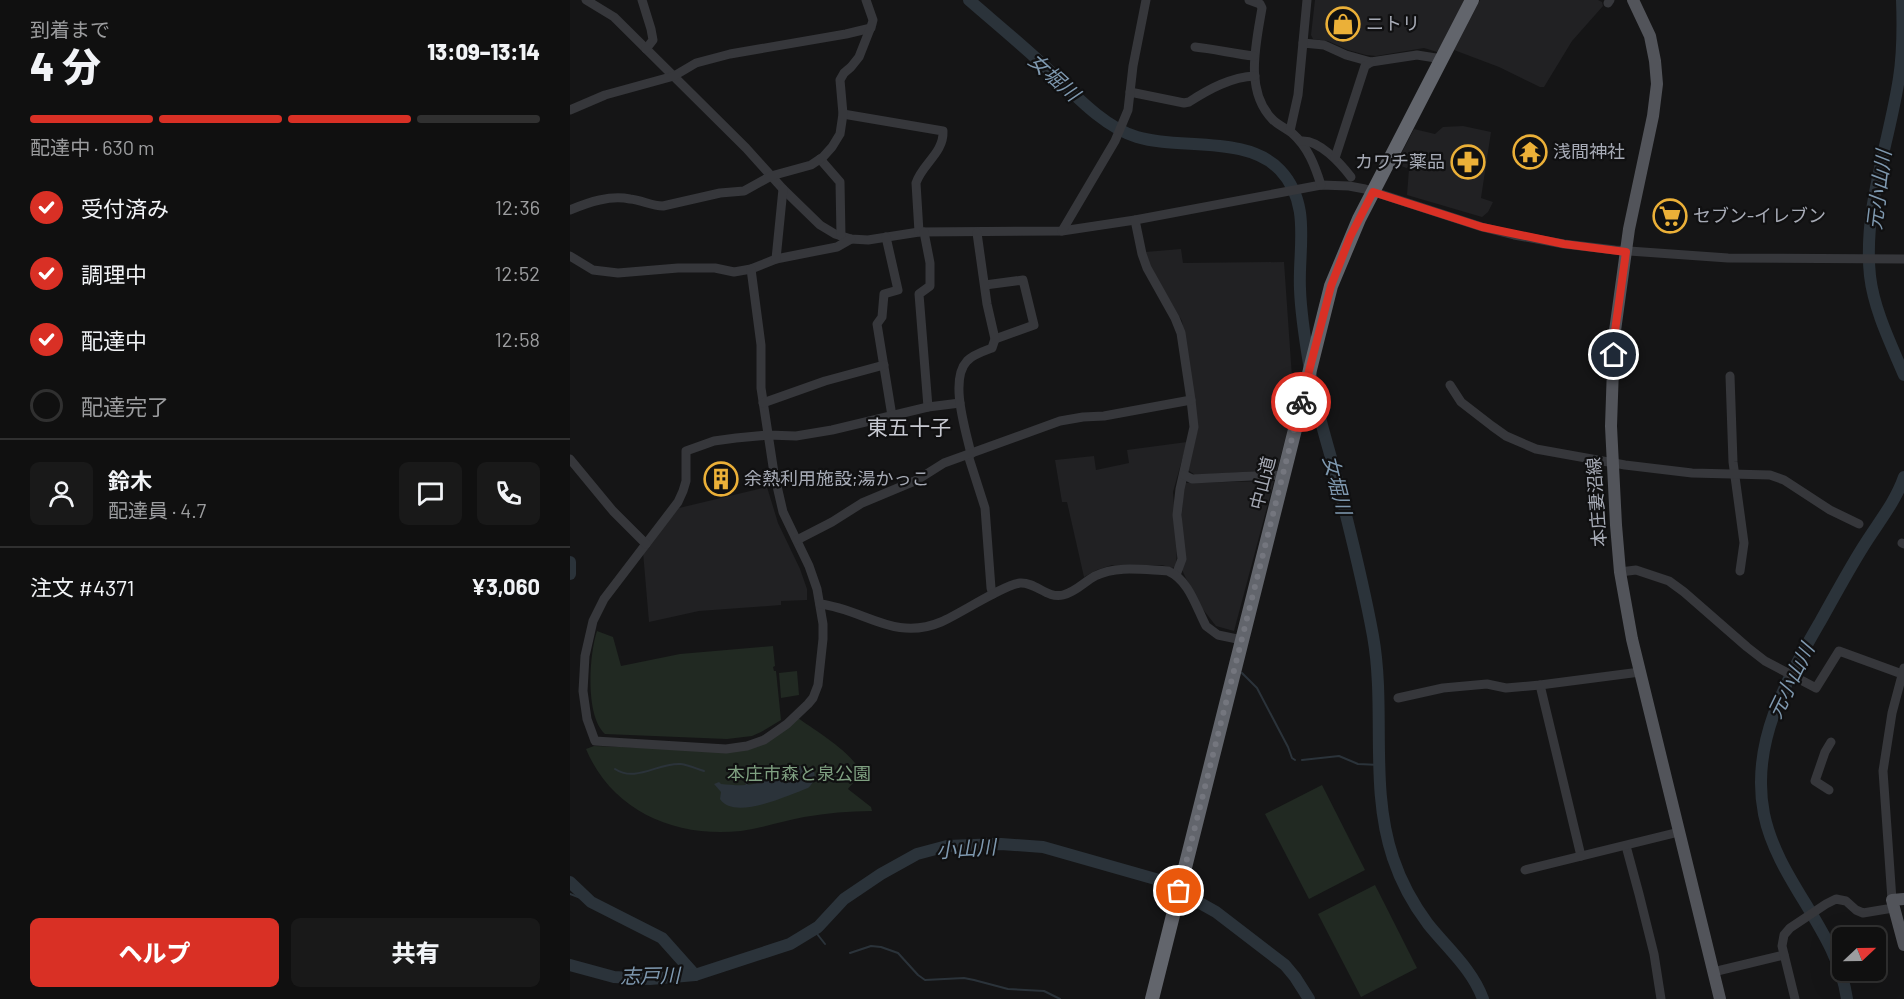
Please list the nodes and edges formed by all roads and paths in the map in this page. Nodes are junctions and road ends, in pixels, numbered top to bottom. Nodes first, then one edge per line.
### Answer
1 (586, 0) edge
2 (642, 0) edge
3 (866, 0) edge
4 (1146, 0) edge
5 (1249, 0) edge
6 (1307, 0) edge
7 (1472, 0) edge
8 (1633, 0) edge
9 (871, 28) junction
10 (1303, 43) junction
11 (1194, 47) dead end
12 (646, 49) junction
13 (1254, 56) junction
14 (1442, 59) junction
15 (1371, 62) junction
16 (674, 76) junction
17 (1254, 76) junction
18 (1130, 92) junction
19 (570, 110) edge
20 (843, 114) junction
21 (1290, 131) junction
22 (1301, 141) junction
23 (1335, 158) junction
24 (819, 159) junction
25 (771, 176) junction
26 (1351, 177) dead end
27 (1321, 186) junction
28 (783, 189) junction
29 (1373, 192) junction
30 (570, 210) edge
31 (1135, 220) junction
32 (1062, 231) junction
33 (922, 232) junction
34 (977, 232) junction
35 (886, 237) junction
36 (846, 238) junction
37 (1626, 252) junction
38 (570, 256) edge
39 (776, 259) junction
40 (1904, 259) edge
41 (751, 269) junction
42 (984, 285) junction
43 (995, 339) junction
44 (884, 365) junction
45 (1730, 376) dead end
46 (1449, 385) dead end
47 (1191, 400) junction
48 (763, 403) junction
49 (960, 403) junction
50 (928, 407) junction
51 (892, 416) junction
52 (768, 435) junction
53 (969, 454) junction
54 (570, 459) edge
55 (1612, 462) junction
56 (1734, 474) junction
57 (1184, 475) junction
58 (1283, 477) junction
59 (1859, 524) dead end
60 (797, 540) junction
61 (646, 544) junction
62 (1740, 571) dead end
63 (1620, 572) junction
64 (1176, 575) junction
65 (993, 594) junction
66 (820, 603) junction
67 (1242, 640) junction
68 (1903, 671) edge
69 (1640, 672) junction
70 (1539, 685) junction
71 (1398, 698) dead end
72 (1831, 742) dead end
73 (1829, 790) dead end
74 (1679, 832) junction
75 (1626, 846) junction
76 (1581, 856) junction
77 (1525, 870) dead end
78 (1896, 902) edge
79 (1904, 945) edge
80 (1784, 955) junction
81 (1713, 972) junction
82 (1152, 999) edge
83 (1661, 999) edge
84 (1720, 999) edge
85 (1795, 999) edge

1 - 12 street
2 - 12 street
3 - 9 street
4 - 18 street
5 - 13 street
6 - 10 street
7 - 14 highway, 中山道
8 - 37 main road, 本庄妻沼線
9 - 16 street
9 - 20 street
10 - 15 street
10 - 21 street
11 - 13 street
12 - 16 street
13 - 17 street
14 - 15 street
14 - 29 highway, 中山道
15 - 23 street
16 - 19 street
16 - 25 street
17 - 18 street
17 - 21 street
18 - 32 street
20 - 24 street
20 - 33 street
21 - 22 street
22 - 23 street
22 - 27 street
23 - 26 street
24 - 25 street
24 - 36 street
25 - 28 street
25 - 30 street
27 - 29 street
27 - 31 street
28 - 36 street
28 - 39 street
29 - 37 street
29 - 58 highway, 中山道
31 - 32 street
31 - 47 street
32 - 34 street
33 - 34 street
33 - 35 street
33 - 50 street
34 - 42 street
35 - 36 street
35 - 44 street
36 - 39 street
37 - 40 street
37 - 55 main road, 本庄妻沼線
38 - 41 street
39 - 41 street
41 - 48 street
42 - 43 street
42 - 43 street
43 - 49 street
44 - 48 street
44 - 51 street
45 - 56 street
46 - 55 street
47 - 53 street
47 - 57 street
48 - 52 street
49 - 50 street
49 - 53 street
50 - 51 street
51 - 52 street
52 - 60 street
52 - 61 street
53 - 60 street
53 - 65 street
54 - 61 street
55 - 56 street
55 - 63 main road, 本庄妻沼線
56 - 59 street
56 - 62 street
57 - 58 street
57 - 64 street
58 - 67 highway, 中山道
60 - 66 street
61 - 66 street
63 - 68 street
63 - 69 main road, 本庄妻沼線
64 - 65 street
64 - 67 street
65 - 66 street
67 - 82 highway, 中山道
68 - 78 street
69 - 70 street
69 - 74 main road, 本庄妻沼線
70 - 71 street
70 - 76 street
72 - 73 street
74 - 75 street
74 - 81 main road, 本庄妻沼線
75 - 76 street
75 - 83 street
76 - 77 street
78 - 79 main road
78 - 80 street
80 - 81 street
80 - 85 street
81 - 84 main road, 本庄妻沼線

